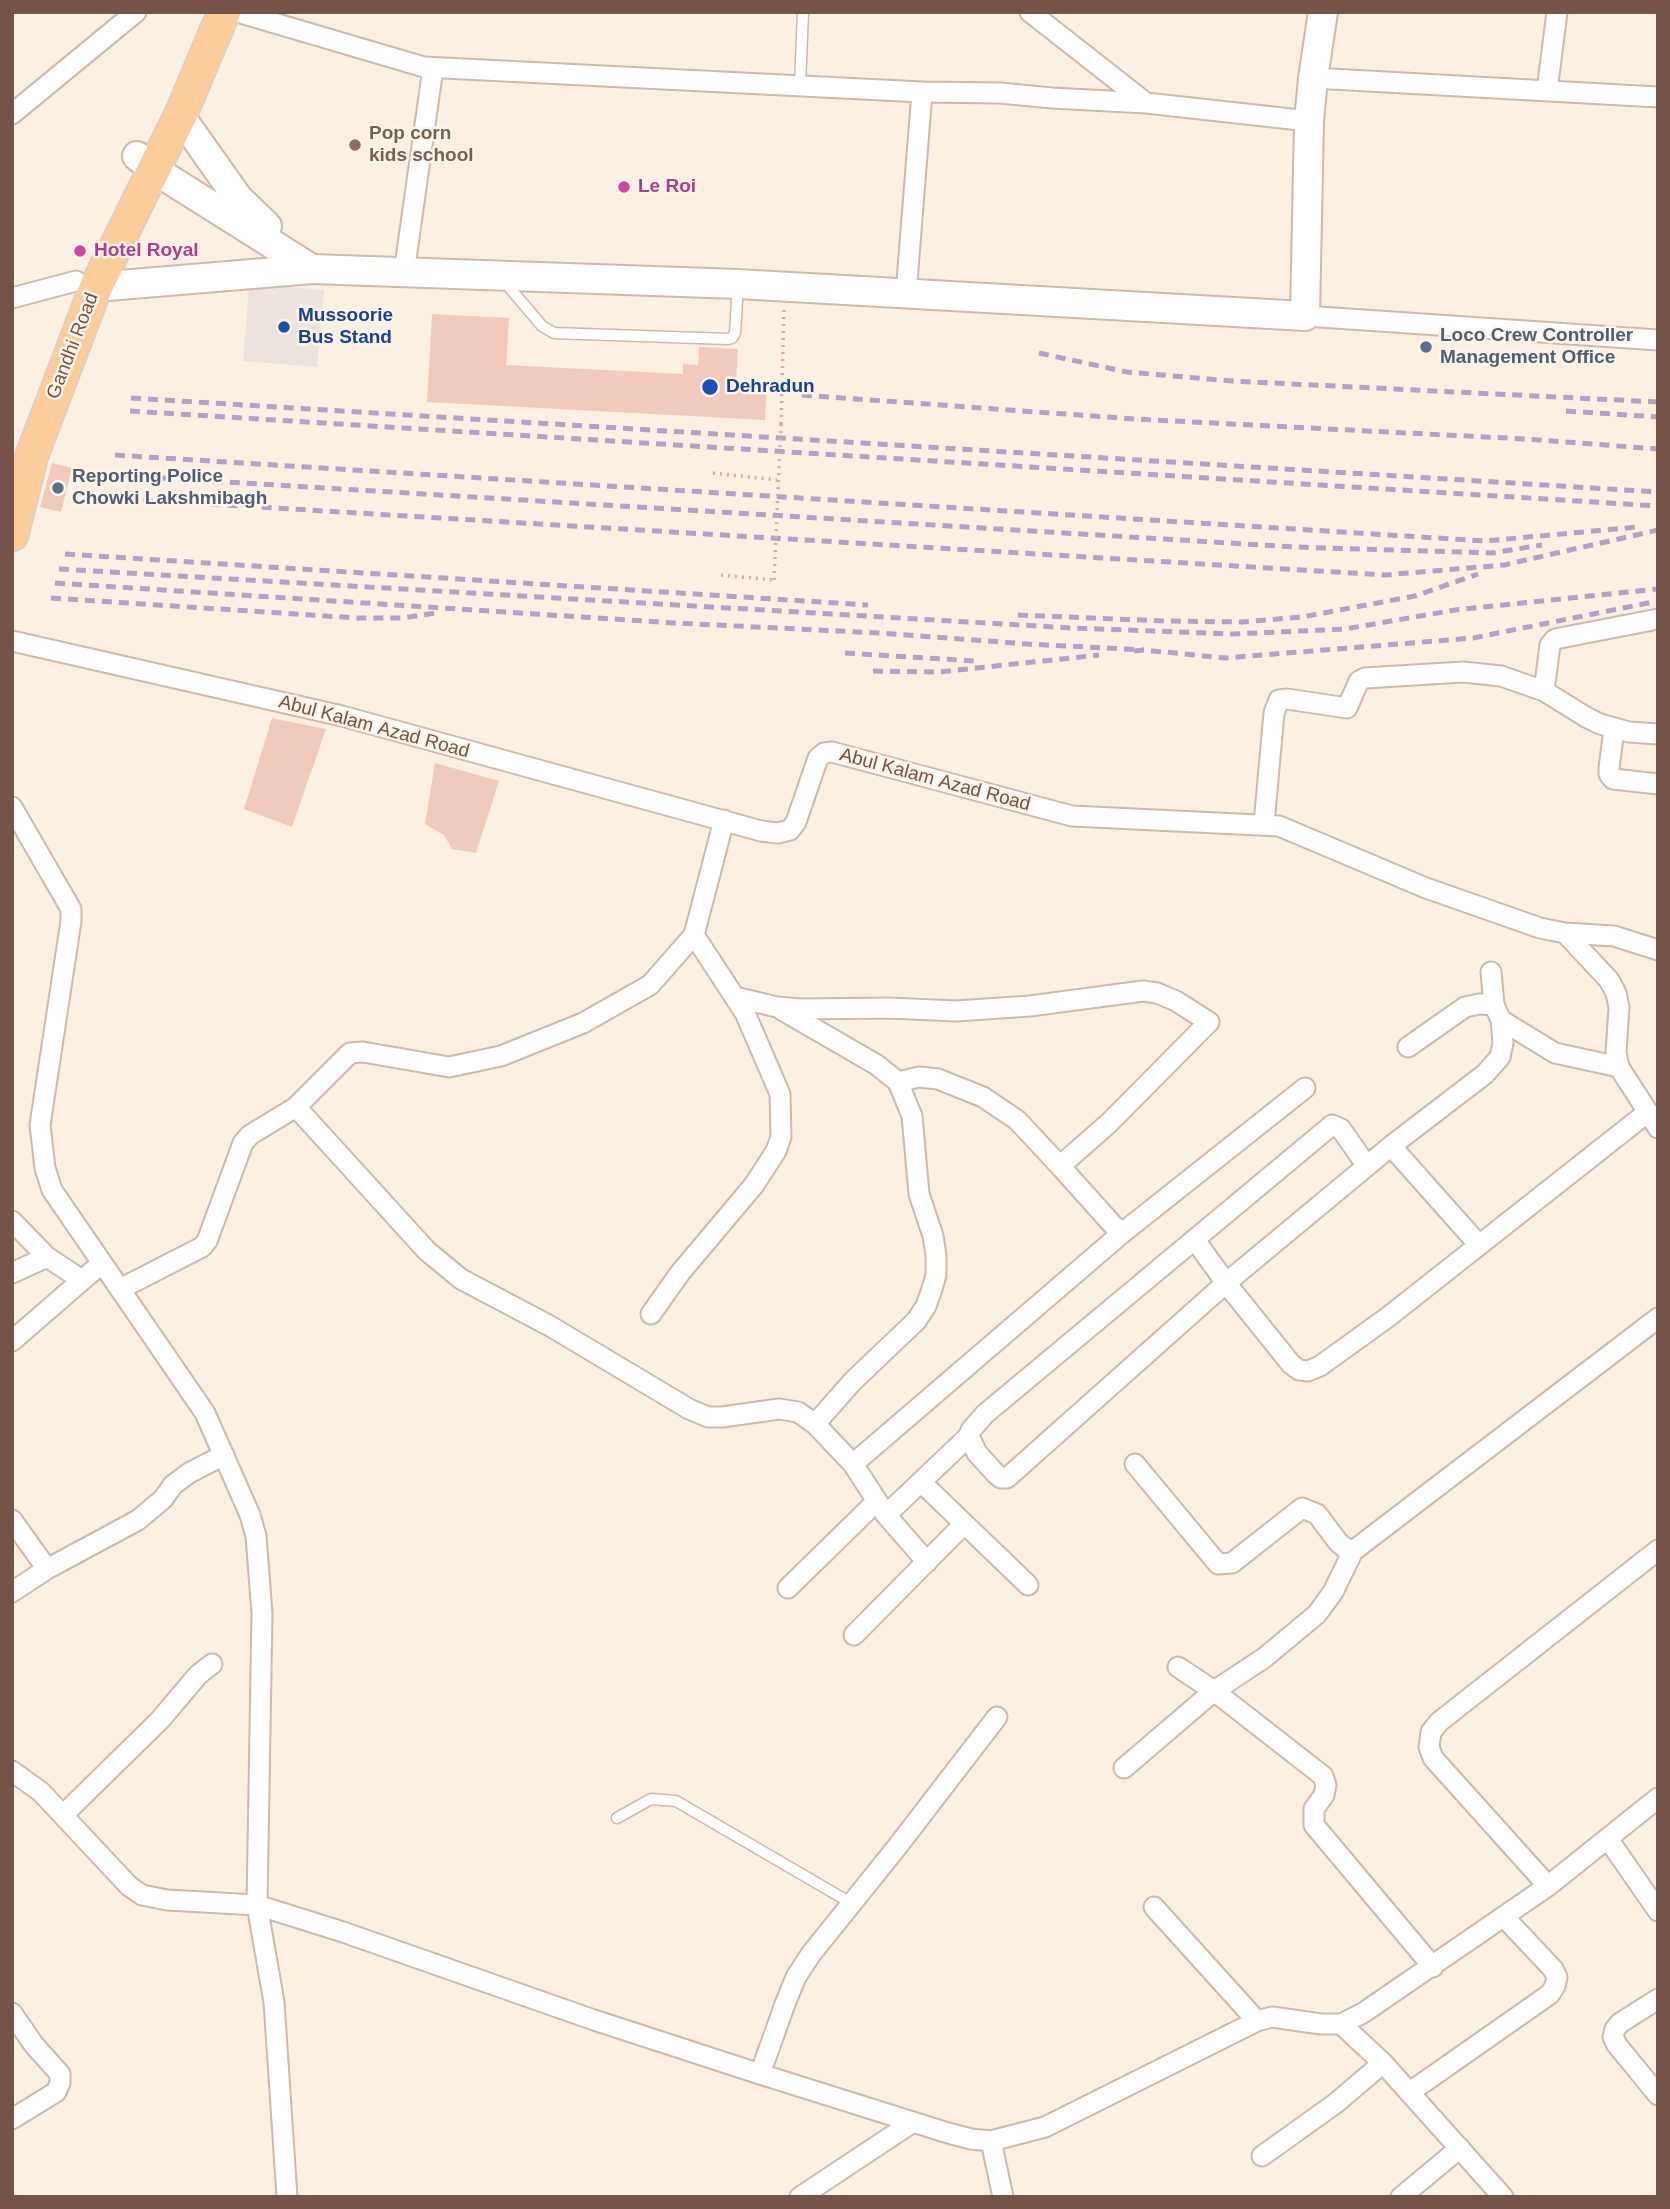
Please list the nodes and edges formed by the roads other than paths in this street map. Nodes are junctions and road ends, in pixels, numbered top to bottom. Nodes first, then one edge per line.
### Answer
1 (136, 12) edge
2 (201, 12) edge
3 (224, 12) edge
4 (237, 12) edge
5 (803, 12) edge
6 (1030, 12) edge
7 (1323, 12) edge
8 (1557, 12) edge
9 (433, 68) junction
10 (1313, 78) junction
11 (800, 86) junction
12 (1547, 91) junction
13 (922, 92) junction
14 (1658, 97) edge
15 (1146, 103) junction
16 (12, 114) edge
17 (180, 116) junction
18 (1309, 121) junction
19 (145, 162) junction
20 (312, 269) junction
21 (404, 273) junction
22 (500, 276) junction
23 (86, 284) junction
24 (738, 285) junction
25 (906, 294) junction
26 (12, 298) edge
27 (1306, 316) junction
28 (1658, 340) edge
29 (12, 446) edge
30 (12, 535) edge
31 (1658, 619) edge
32 (12, 641) edge
33 (1545, 691) junction
34 (1614, 729) junction
35 (1658, 734) edge
36 (1658, 784) edge
37 (12, 807) edge
38 (724, 820) junction
39 (1264, 824) junction
40 (1565, 933) junction
41 (694, 935) junction
42 (1658, 950) edge
43 (1491, 972) dead end
44 (735, 997) junction
45 (777, 1007) junction
46 (1497, 1012) junction
47 (1408, 1046) dead end
48 (1619, 1067) junction
49 (898, 1082) junction
50 (1305, 1088) dead end
51 (296, 1107) junction
52 (1653, 1120) edge
53 (1391, 1146) junction
54 (1060, 1166) junction
55 (1367, 1166) junction
56 (12, 1221) edge
57 (1121, 1234) junction
58 (1195, 1240) junction
59 (1479, 1245) junction
60 (47, 1256) junction
61 (102, 1263) junction
62 (12, 1273) edge
63 (82, 1280) junction
64 (1226, 1283) junction
65 (120, 1289) junction
66 (651, 1314) dead end
67 (1658, 1318) edge
68 (12, 1341) edge
69 (815, 1424) junction
70 (969, 1436) junction
71 (224, 1455) junction
72 (853, 1464) junction
73 (1135, 1464) dead end
74 (921, 1482) junction
75 (881, 1508) junction
76 (12, 1520) edge
77 (964, 1524) junction
78 (1658, 1550) edge
79 (1353, 1551) junction
80 (926, 1562) junction
81 (47, 1569) junction
82 (1028, 1585) dead end
83 (788, 1588) dead end
84 (12, 1592) edge
85 (854, 1635) dead end
86 (212, 1664) dead end
87 (1178, 1667) dead end
88 (1214, 1691) junction
89 (998, 1717) dead end
90 (1124, 1768) dead end
91 (12, 1771) edge
92 (1658, 1798) edge
93 (63, 1815) junction
94 (617, 1818) dead end
95 (1608, 1839) junction
96 (1548, 1886) junction
97 (851, 1903) junction
98 (257, 1905) junction
99 (1154, 1907) dead end
100 (1658, 1911) edge
101 (1504, 1917) junction
102 (1433, 1967) junction
103 (1658, 1998) edge
104 (12, 2013) edge
105 (1257, 2021) junction
106 (1341, 2024) junction
107 (1383, 2063) junction
108 (760, 2074) junction
109 (1410, 2092) junction
110 (1658, 2095) edge
111 (12, 2119) edge
112 (914, 2122) junction
113 (991, 2141) junction
114 (1460, 2148) junction
115 (1262, 2156) dead end
116 (287, 2197) edge
117 (800, 2197) edge
118 (1003, 2197) edge
119 (1401, 2197) edge
120 (1503, 2197) edge

1 - 16 street
2 - 19 main road, Gandhi Road
3 - 17 main road, Gandhi Road
4 - 9 street
5 - 11 lane
6 - 15 street
7 - 10 street
8 - 12 street
9 - 11 street
9 - 21 street
10 - 12 street
10 - 18 street
11 - 13 street
12 - 14 street
13 - 15 street
13 - 25 street
15 - 18 street
17 - 19 main road, Gandhi Road
17 - 20 street
18 - 27 street
19 - 20 street
19 - 23 main road, Gandhi Road
20 - 21 street
20 - 23 street
21 - 22 street
22 - 24 street
22 - 24 lane
23 - 26 street
23 - 29 main road, Gandhi Road
23 - 30 main road, Gandhi Road
24 - 25 street
25 - 27 street
27 - 28 street
31 - 33 street
32 - 38 street, Abul Kalam Azad Road
33 - 34 street
33 - 39 street
34 - 35 street
34 - 36 street
37 - 61 street
38 - 39 street, Abul Kalam Azad Road
38 - 41 street
39 - 40 street, Abul Kalam Azad Road
40 - 42 street, Abul Kalam Azad Road
40 - 48 street
41 - 44 street
41 - 51 street
43 - 46 street
44 - 45 street
44 - 66 street
45 - 49 street
45 - 54 street
46 - 47 street
46 - 48 street
46 - 53 street
48 - 52 street
49 - 54 street
49 - 69 street
50 - 57 street
51 - 65 street
51 - 69 street
52 - 59 street
53 - 55 street
53 - 59 street
54 - 57 street
55 - 58 street
55 - 64 street
56 - 60 street
57 - 72 street
58 - 64 street
58 - 70 street
59 - 64 street
60 - 62 street
60 - 63 street
61 - 63 street
61 - 65 street
63 - 68 street
64 - 70 street
65 - 71 street
67 - 79 street
69 - 72 street
70 - 74 street
71 - 81 street
71 - 98 street
72 - 75 street
73 - 79 street
74 - 75 street
74 - 77 street
75 - 80 street
75 - 83 street
76 - 81 street
77 - 80 street
77 - 82 street
78 - 96 street
79 - 88 street
80 - 85 street
81 - 84 street
86 - 93 street
87 - 88 street
88 - 90 street
88 - 102 street
89 - 97 street
91 - 93 street
92 - 95 street
93 - 98 street
94 - 97 lane
95 - 96 street
95 - 100 street
96 - 101 street
97 - 108 street
98 - 108 street
98 - 116 street
99 - 105 street
101 - 102 street
101 - 109 street
102 - 106 street
103 - 110 street
104 - 111 street
105 - 106 street
105 - 113 street
106 - 107 street
107 - 109 street
107 - 115 street
108 - 112 street
109 - 114 street
112 - 113 street
112 - 117 street
113 - 118 street
114 - 119 street
114 - 120 street

